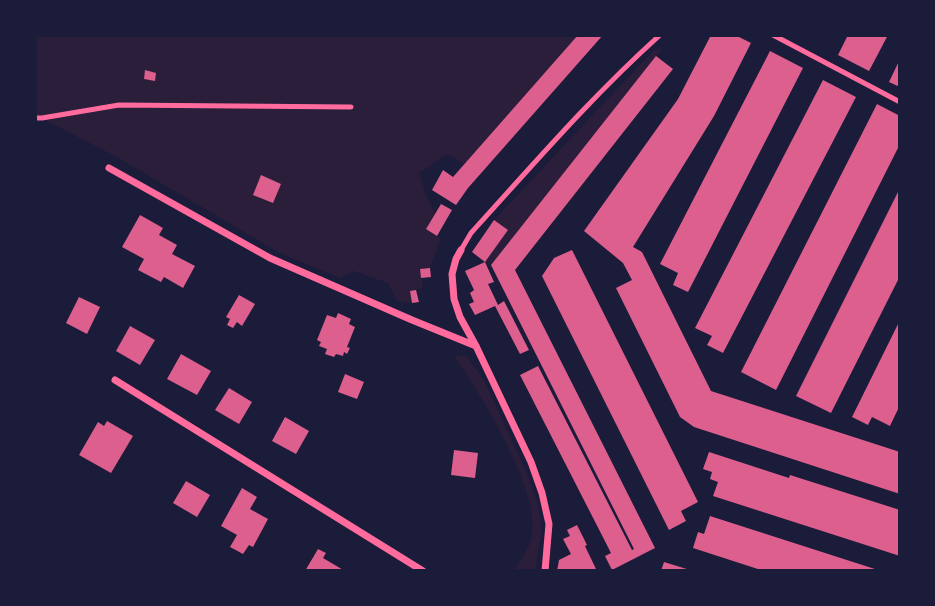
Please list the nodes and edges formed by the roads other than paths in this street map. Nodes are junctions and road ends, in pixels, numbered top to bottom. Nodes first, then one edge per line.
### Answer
1 (660, 35) edge
2 (773, 35) edge
3 (900, 102) edge
4 (351, 107) dead end
5 (35, 118) edge
6 (109, 168) dead end
7 (461, 250) joint
8 (476, 346) junction
9 (115, 380) dead end
10 (423, 571) edge
11 (545, 571) edge

1 - 7 lane
2 - 3 lane
4 - 5 lane
6 - 8 street
7 - 8 street
8 - 11 street
9 - 10 street

